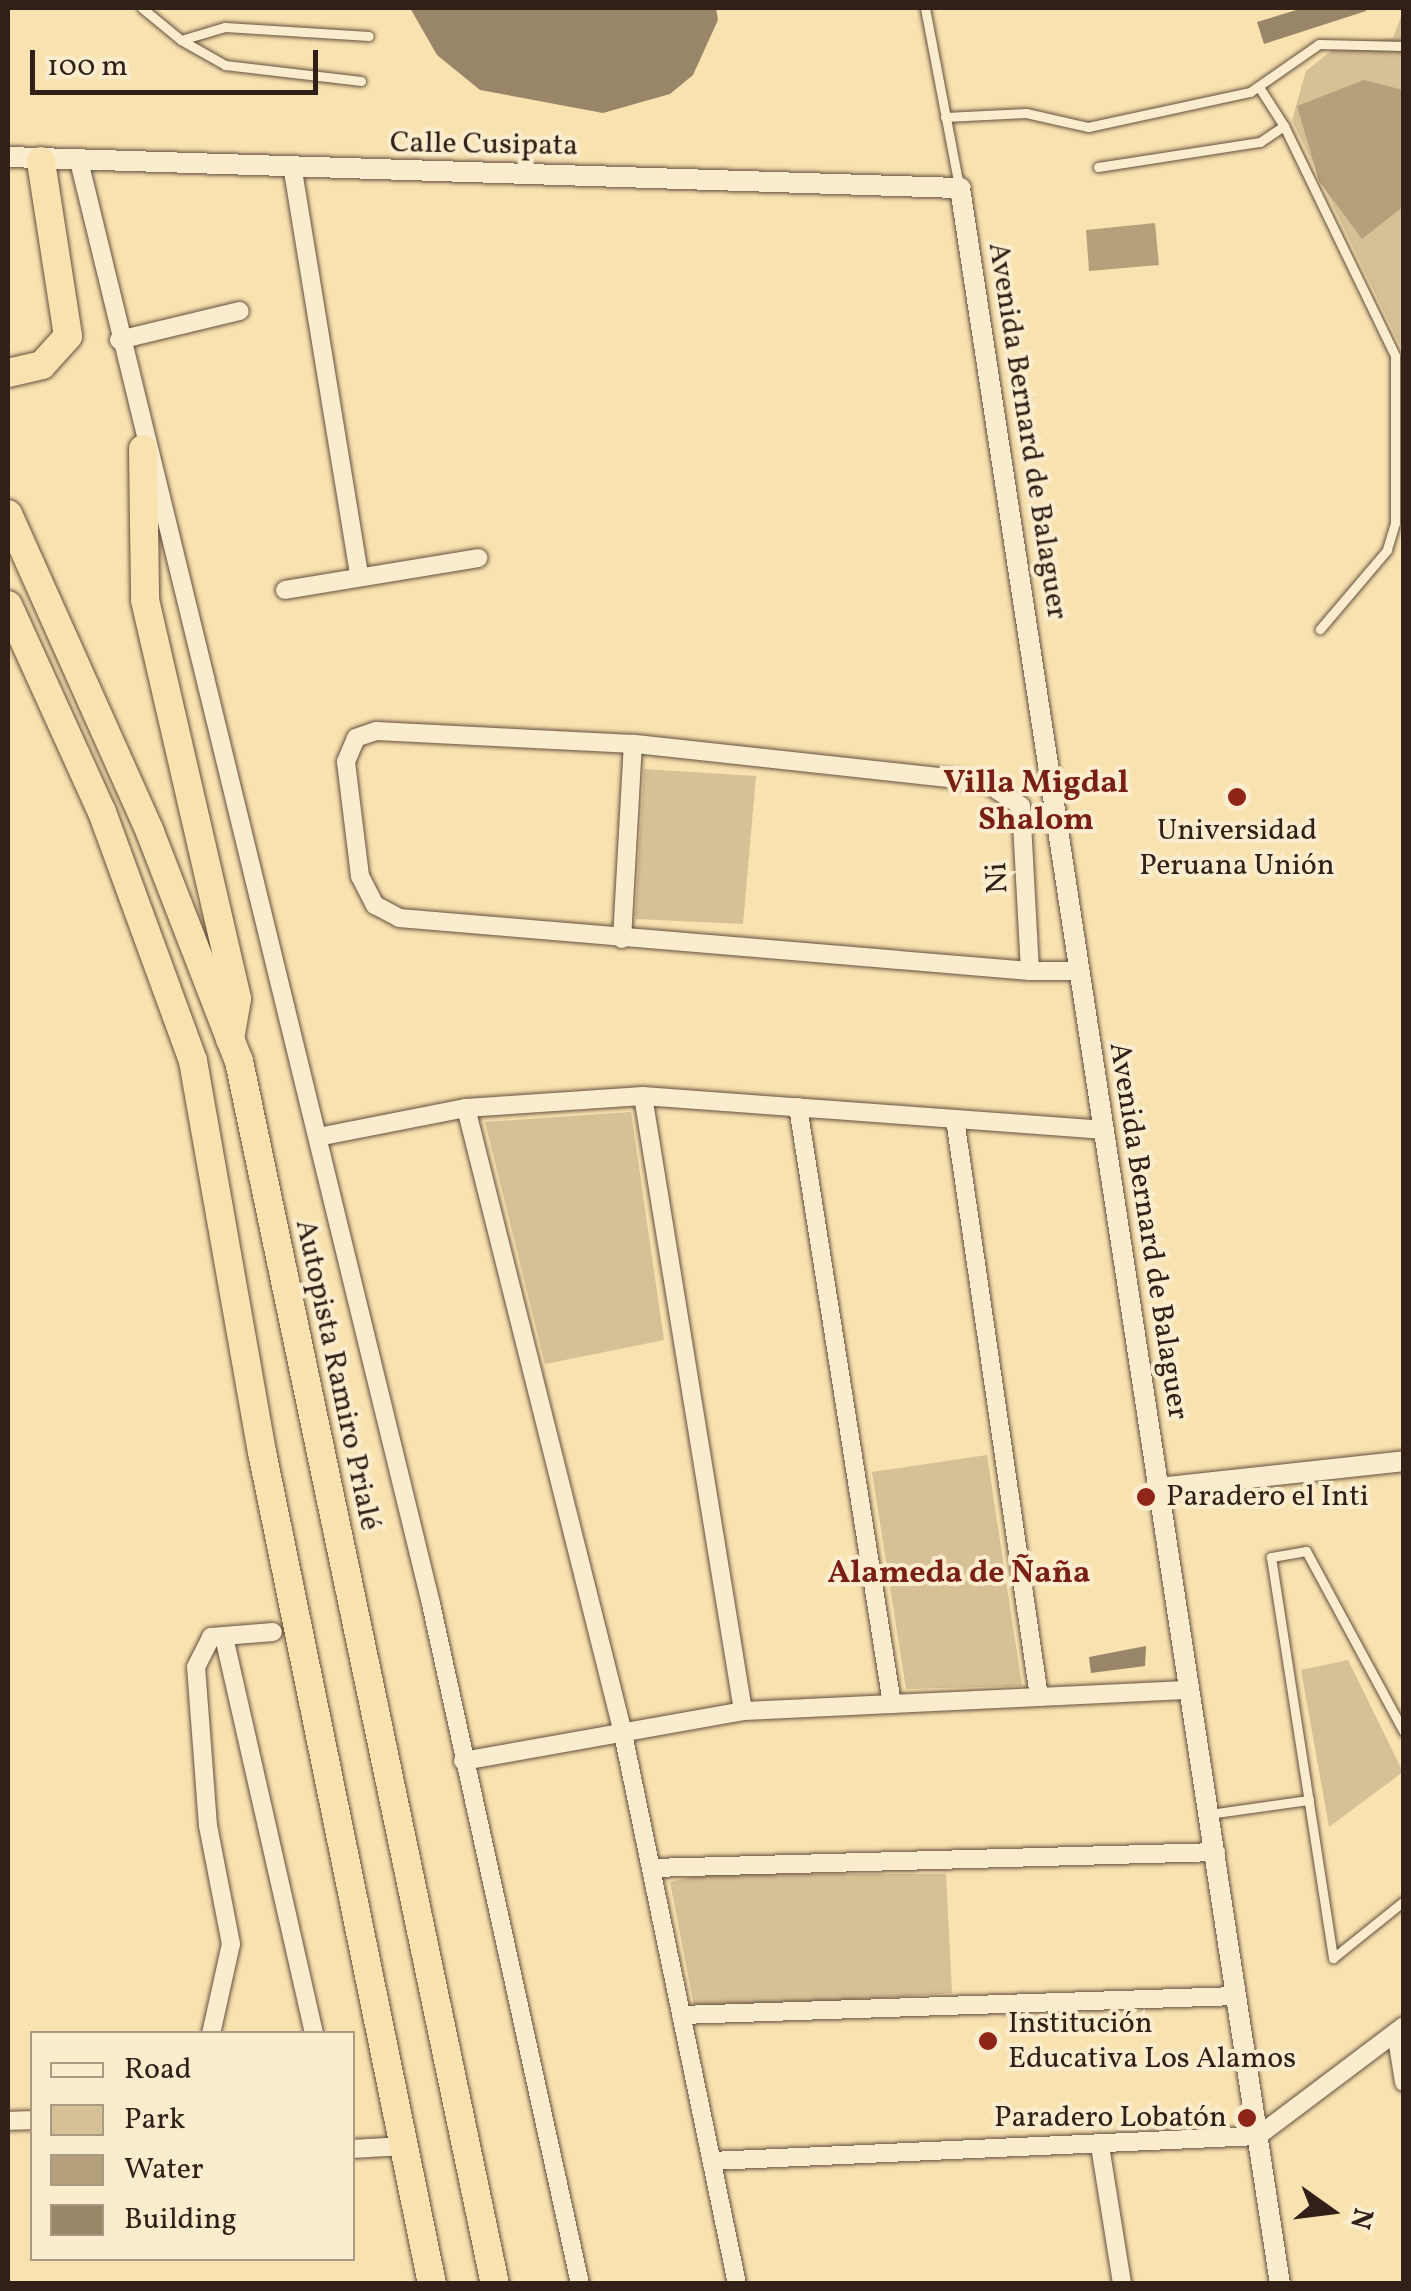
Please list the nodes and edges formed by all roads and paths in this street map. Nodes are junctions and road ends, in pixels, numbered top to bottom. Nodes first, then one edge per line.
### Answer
1 (142, 8) edge
2 (925, 8) edge
3 (369, 36) dead end
4 (181, 40) junction
5 (1404, 46) edge
6 (361, 82) dead end
7 (1258, 87) junction
8 (945, 117) junction
9 (1284, 126) junction
10 (8, 158) edge
11 (42, 161) junction
12 (79, 161) junction
13 (1098, 167) dead end
14 (293, 172) junction
15 (960, 188) junction
16 (240, 311) dead end
17 (119, 340) junction
18 (8, 373) edge
19 (143, 449) junction
20 (8, 514) edge
21 (478, 558) dead end
22 (359, 576) junction
23 (285, 590) dead end
24 (8, 604) edge
25 (1320, 630) dead end
26 (633, 744) junction
27 (622, 939) junction
28 (1030, 971) junction
29 (1078, 971) junction
30 (230, 1041) junction
31 (643, 1096) junction
32 (798, 1107) junction
33 (466, 1108) junction
34 (955, 1119) junction
35 (1102, 1130) junction
36 (318, 1137) junction
37 (1404, 1462) edge
38 (1157, 1488) junction
39 (273, 1632) dead end
40 (224, 1637) junction
41 (1188, 1690) junction
42 (1039, 1697) junction
43 (892, 1704) junction
44 (743, 1711) junction
45 (622, 1729) junction
46 (1404, 1732) edge
47 (463, 1761) junction
48 (1308, 1800) junction
49 (1209, 1814) junction
50 (1216, 1852) junction
51 (652, 1868) junction
52 (1404, 1902) edge
53 (1236, 1996) junction
54 (681, 2015) junction
55 (1400, 2029) edge
56 (213, 2031) edge
57 (313, 2031) edge
58 (1404, 2082) edge
59 (1258, 2136) junction
60 (404, 2146) junction
61 (1100, 2146) junction
62 (355, 2150) edge
63 (712, 2161) junction
64 (432, 2284) edge
65 (496, 2284) edge
66 (580, 2284) edge
67 (737, 2284) edge
68 (1122, 2284) edge
69 (1280, 2284) edge

1 - 4 lane
2 - 8 lane
3 - 4 lane
4 - 6 lane
5 - 7 lane
7 - 8 lane
7 - 9 lane
8 - 15 lane
9 - 13 lane
9 - 25 lane
10 - 11 street, Calle Cusipata
11 - 12 street, Calle Cusipata
11 - 18 highway
12 - 14 street, Calle Cusipata
12 - 17 street
14 - 15 street, Calle Cusipata
14 - 22 street
15 - 29 street, Avenida Bernard de Balaguer
16 - 17 street
17 - 19 street
19 - 30 highway
19 - 36 street
20 - 30 highway, Autopista Ramiro Prialé
21 - 22 street
22 - 23 street
24 - 60 highway
26 - 27 street
26 - 27 street
26 - 28 street, Ni
27 - 28 street
28 - 29 street
29 - 35 street, Avenida Bernard de Balaguer
30 - 65 highway, Autopista Ramiro Prialé
31 - 32 street
31 - 33 street
31 - 44 street
32 - 34 street
32 - 43 street
33 - 36 street
33 - 45 street
34 - 35 street
34 - 42 street
35 - 38 street, Avenida Bernard de Balaguer
36 - 47 street
37 - 38 street
38 - 41 street, Avenida Bernard de Balaguer
39 - 40 street
40 - 56 street
40 - 57 street
41 - 42 street
41 - 49 street, Avenida Bernard de Balaguer
42 - 43 street
43 - 44 street
44 - 45 street
45 - 47 street
45 - 51 street
46 - 48 lane
47 - 66 street
48 - 49 lane
48 - 52 lane
49 - 50 street, Avenida Bernard de Balaguer
50 - 51 street
50 - 53 street, Avenida Bernard de Balaguer
51 - 54 street
53 - 54 street
53 - 59 street, Avenida Bernard de Balaguer
54 - 63 street
55 - 58 street
55 - 59 street
59 - 61 street
59 - 69 street, Avenida Bernard de Balaguer
60 - 62 street
60 - 64 highway
61 - 63 street
61 - 68 street
63 - 67 street

